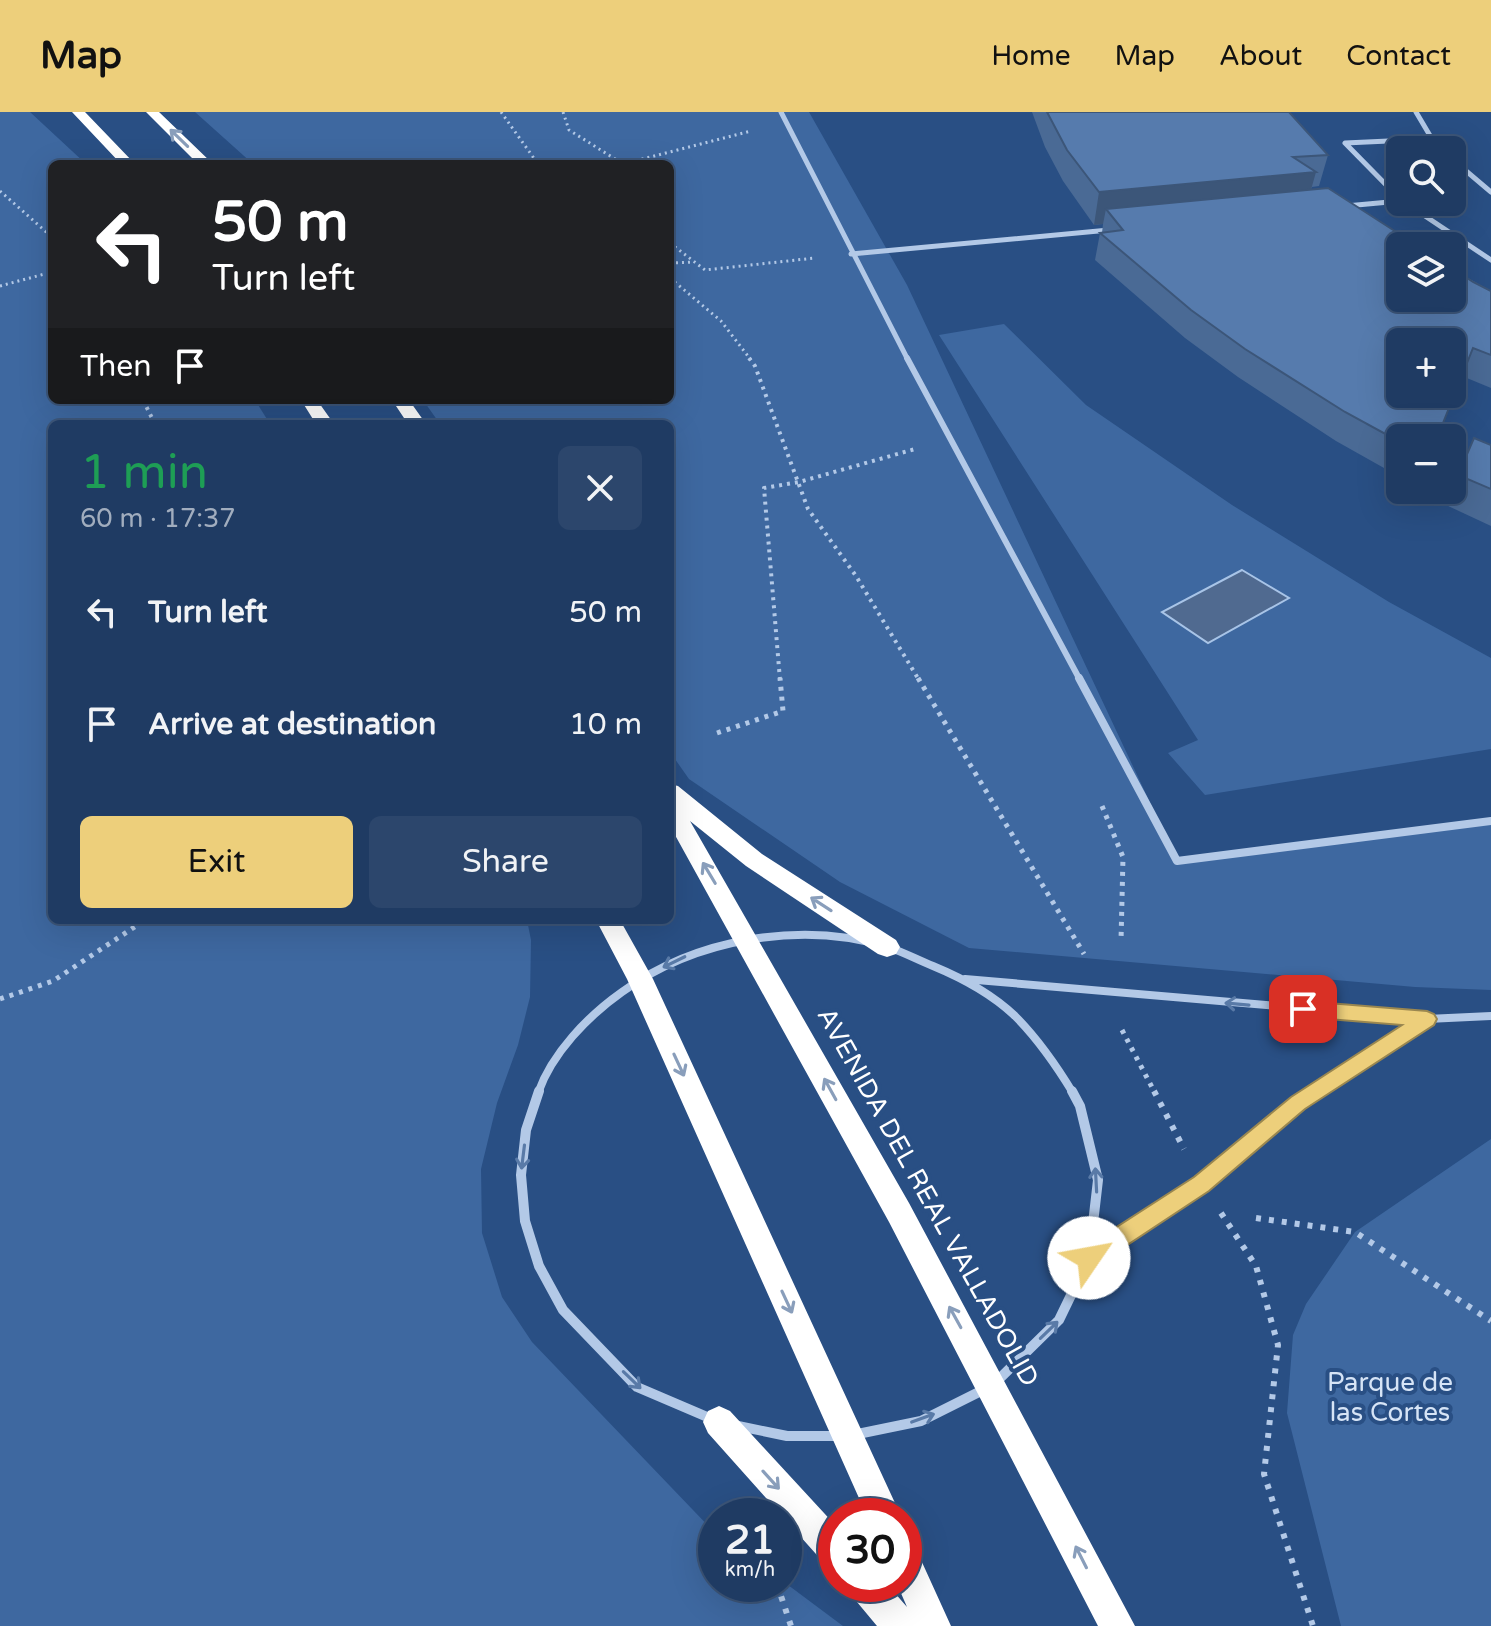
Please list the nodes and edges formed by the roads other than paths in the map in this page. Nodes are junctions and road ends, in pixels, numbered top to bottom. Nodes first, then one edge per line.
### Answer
1 (78, 112) edge
2 (152, 112) edge
3 (781, 112) edge
4 (1416, 112) edge
5 (1430, 136) edge
6 (1386, 141) edge
7 (124, 160) edge
8 (202, 160) edge
9 (1466, 171) edge
10 (1386, 185) edge
11 (1491, 192) edge
12 (1386, 202) edge
13 (1337, 207) edge
14 (1424, 216) edge
15 (1116, 229) edge
16 (851, 254) junction
17 (1491, 260) edge
18 (674, 795) edge
19 (674, 813) edge
20 (1491, 821) edge
21 (610, 924) edge
22 (749, 939) junction
23 (887, 947) junction
24 (640, 979) junction
25 (964, 979) junction
26 (1491, 1016) edge
27 (1427, 1019) junction
28 (1089, 1258) junction
29 (993, 1385) junction
30 (719, 1422) junction
31 (848, 1436) junction
32 (876, 1498) edge
33 (818, 1531) edge
34 (922, 1601) edge
35 (879, 1602) edge
36 (900, 1626) edge
37 (933, 1626) edge
38 (1117, 1626) edge

1 - 7 highway
8 -> 2 highway
3 - 16 street
4 - 5 street
6 - 10 street
9 - 11 street
12 - 13 street
14 - 17 street
15 - 16 street
16 - 20 street
23 -> 18 highway
22 -> 19 highway, AVENIDA DEL REAL VALLADOLID
21 - 24 highway
22 - 23 street
22 -> 24 street
29 -> 22 highway, AVENIDA DEL REAL VALLADOLID
23 - 25 street
24 -> 30 street
24 -> 31 highway
27 -> 25 street
28 -> 25 street
26 - 27 street
27 - 28 street
29 -> 28 street
31 -> 29 street
38 -> 29 highway, AVENIDA DEL REAL VALLADOLID
30 - 31 street
30 -> 33 highway
31 - 32 highway
34 - 37 highway
35 - 36 highway

